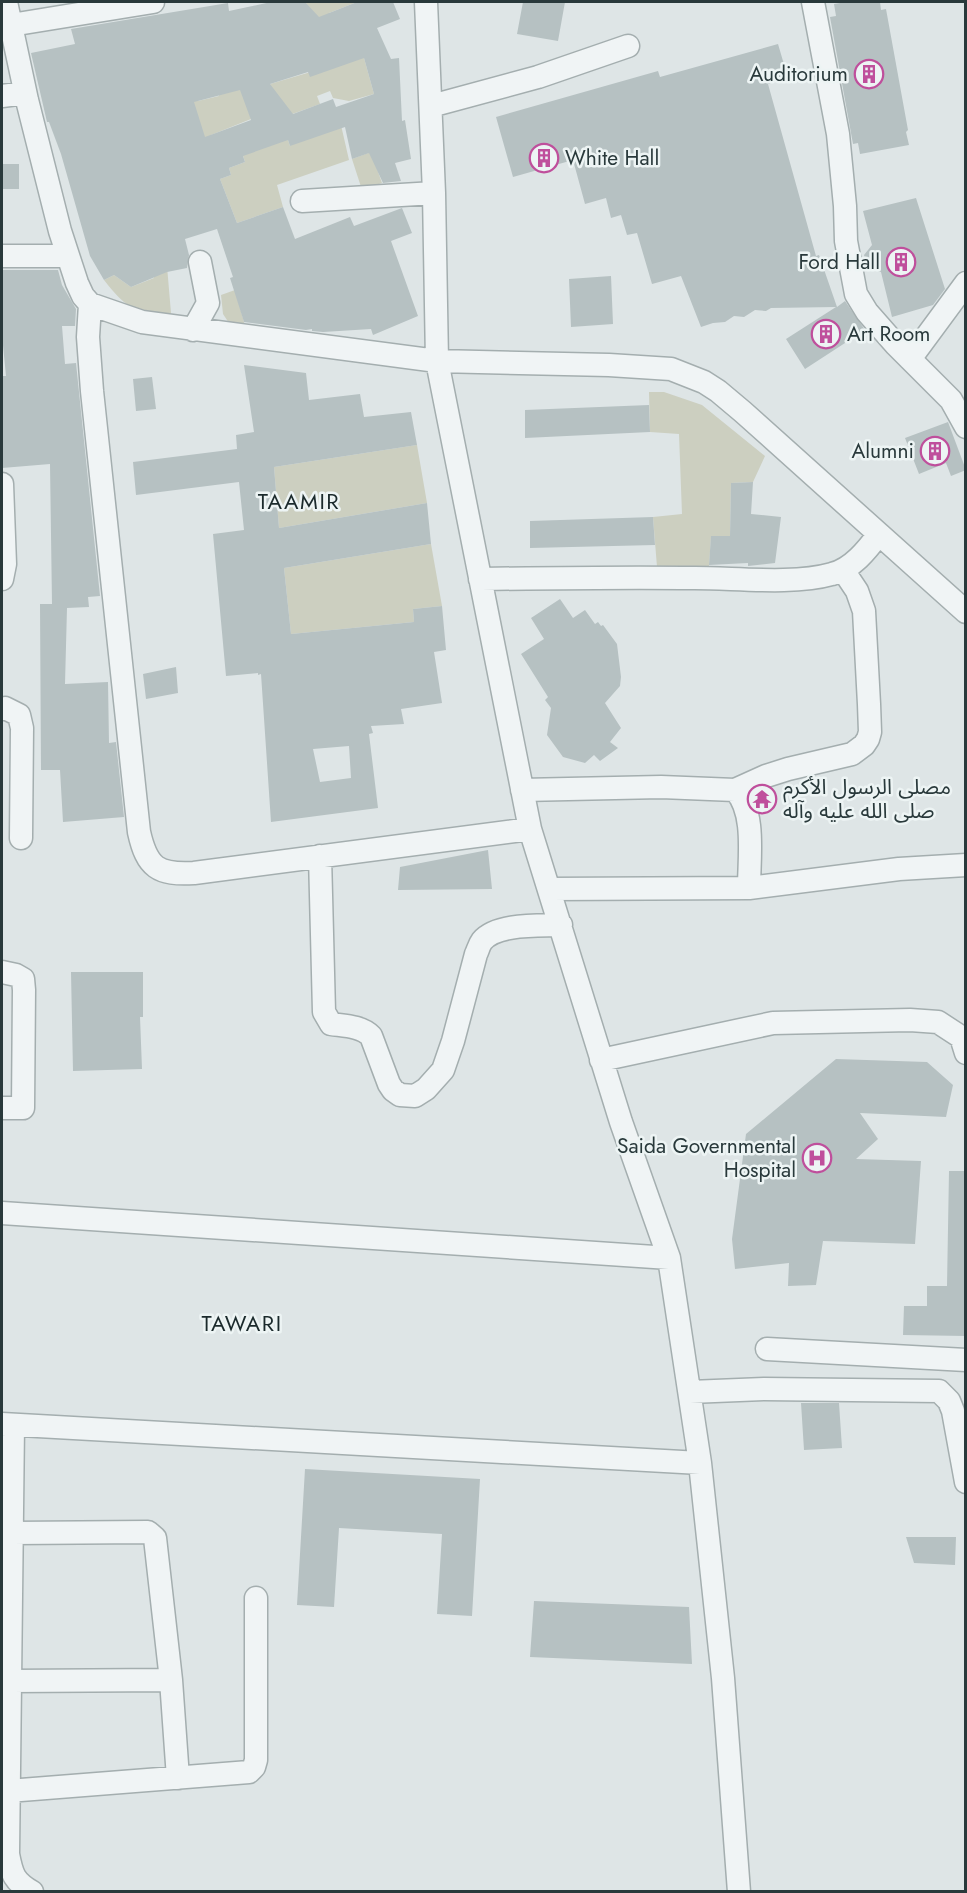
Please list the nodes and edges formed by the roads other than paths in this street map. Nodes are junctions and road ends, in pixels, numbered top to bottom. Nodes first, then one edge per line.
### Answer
1 (6, 2) edge
2 (153, 2) edge
3 (426, 2) edge
4 (443, 2) edge
5 (813, 2) edge
6 (11, 25) junction
7 (428, 32) junction
8 (628, 46) dead end
9 (25, 93) junction
10 (2, 96) edge
11 (431, 106) junction
12 (434, 193) junction
13 (302, 201) dead end
14 (2, 256) edge
15 (67, 256) junction
16 (201, 262) dead end
17 (966, 283) edge
18 (90, 304) junction
19 (193, 330) junction
20 (910, 359) junction
21 (437, 361) junction
22 (966, 427) edge
23 (2, 484) edge
24 (879, 534) junction
25 (843, 570) junction
26 (2, 579) edge
27 (480, 579) junction
28 (966, 612) edge
29 (2, 709) edge
30 (522, 790) junction
31 (735, 790) junction
32 (530, 829) junction
33 (21, 838) dead end
34 (320, 856) junction
35 (966, 865) edge
36 (550, 888) junction
37 (749, 888) junction
38 (561, 925) junction
39 (2, 972) edge
40 (966, 1053) edge
41 (602, 1060) junction
42 (2, 1108) edge
43 (2, 1213) edge
44 (669, 1258) junction
45 (767, 1349) dead end
46 (966, 1360) edge
47 (690, 1392) junction
48 (955, 1395) edge
49 (7, 1424) edge
50 (700, 1463) junction
51 (966, 1482) edge
52 (12, 1533) junction
53 (256, 1598) dead end
54 (6, 1633) edge
55 (171, 1680) junction
56 (11, 1681) junction
57 (178, 1778) junction
58 (8, 1791) junction
59 (32, 1892) edge
60 (740, 1892) edge

1 - 6 street
2 - 6 street
3 - 7 street
4 - 7 street
5 - 20 street
6 - 9 street
7 - 11 street
8 - 11 street
9 - 10 street
9 - 15 street
11 - 12 street
12 - 13 street
12 - 21 street
14 - 15 street
15 - 18 street
16 - 19 street
17 - 20 street
18 - 19 street
18 - 34 street
19 - 21 street
20 - 22 street
21 - 24 street
21 - 27 street
23 - 26 street
24 - 25 street
24 - 28 street
25 - 27 street
25 - 31 street
27 - 30 street
29 - 33 street
30 - 31 street
30 - 32 street
31 - 37 street
32 - 34 street
32 - 36 street
34 - 38 street
35 - 37 street
36 - 37 street
36 - 38 street
38 - 41 street
39 - 42 street
40 - 41 street
41 - 44 street
43 - 44 street
44 - 47 street
45 - 46 street
47 - 48 street
47 - 50 street
48 - 51 street
49 - 50 street
49 - 52 street
50 - 60 street
52 - 54 street
52 - 55 street
53 - 57 street
54 - 56 street
55 - 56 street
55 - 57 street
56 - 58 street
57 - 58 street
58 - 59 street

